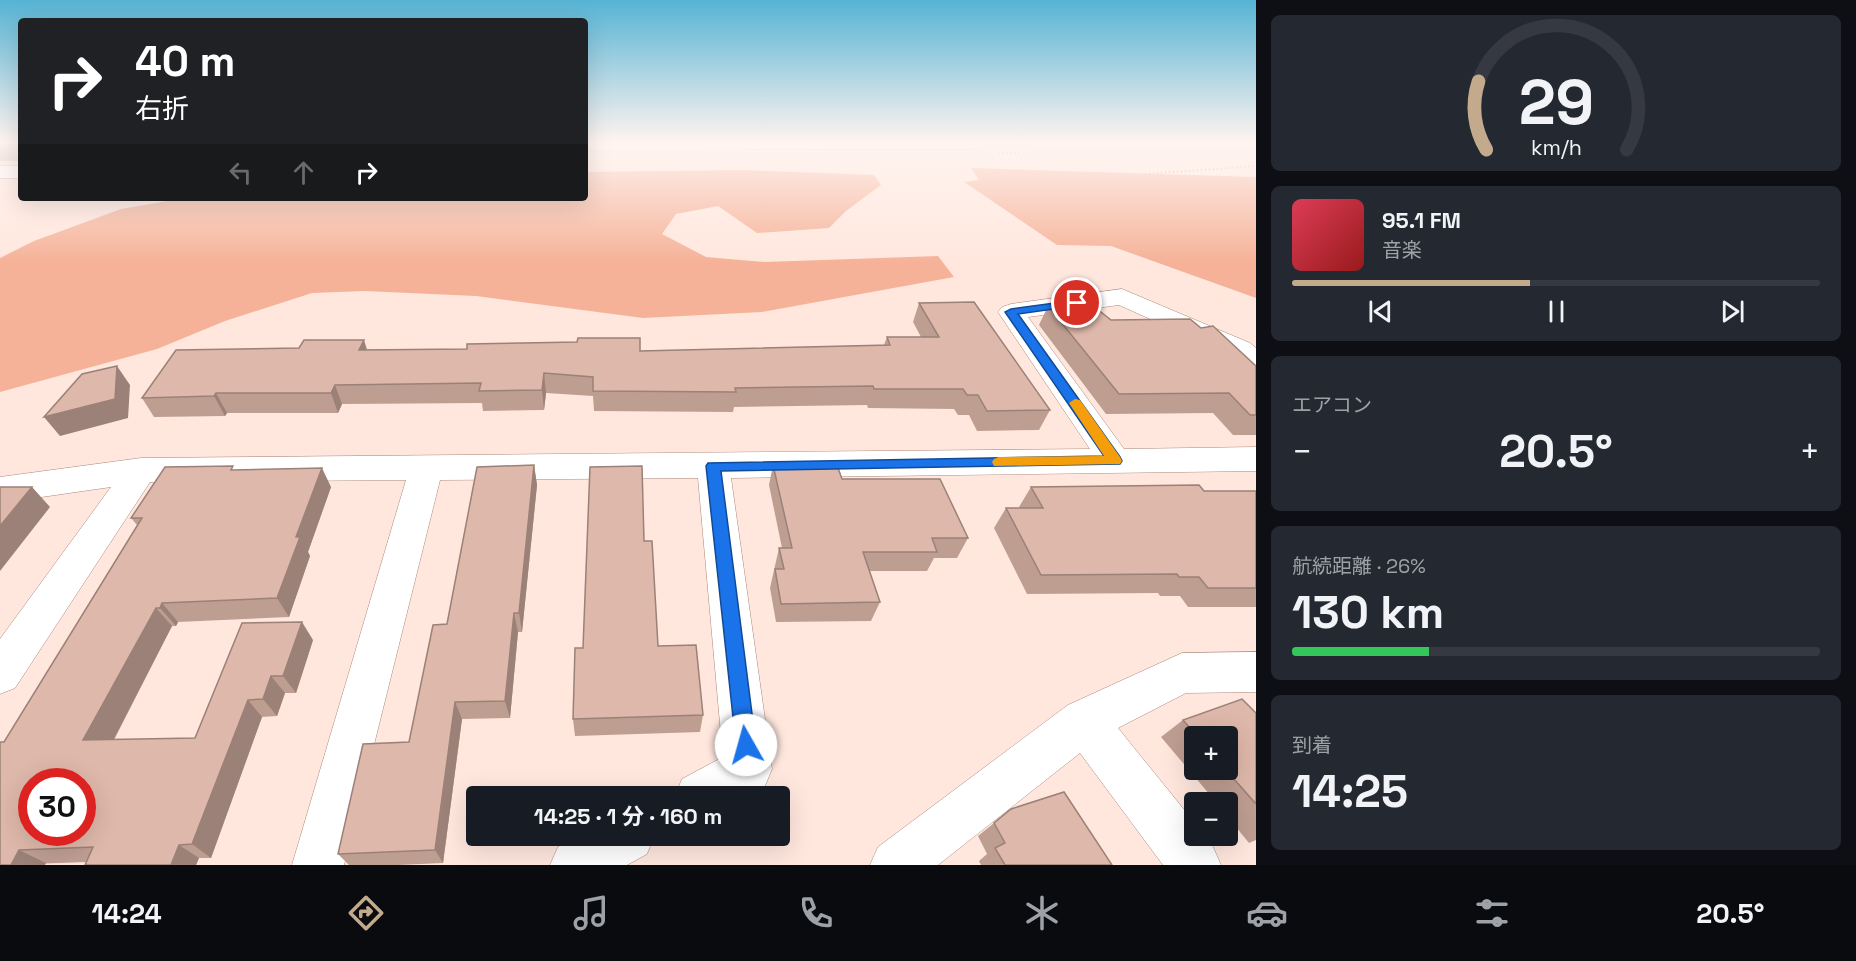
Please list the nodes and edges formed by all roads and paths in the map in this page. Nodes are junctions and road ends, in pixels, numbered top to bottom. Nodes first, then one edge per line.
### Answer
1 (1256, 363) edge
2 (1256, 459) edge
3 (1115, 461) junction
4 (713, 466) junction
5 (426, 468) junction
6 (141, 470) junction
7 (0, 490) edge
8 (1256, 672) edge
9 (0, 674) edge
10 (1084, 721) junction
11 (717, 786) edge
12 (611, 846) edge
13 (318, 865) edge
14 (576, 865) edge
15 (896, 865) edge
16 (1195, 865) edge

1 - 3 street
2 - 3 street
3 - 4 street
4 - 5 street
4 - 11 street
5 - 6 street
5 - 13 street
6 - 7 street
6 - 9 street
8 - 10 street
10 - 15 street
10 - 16 street
12 - 14 street

